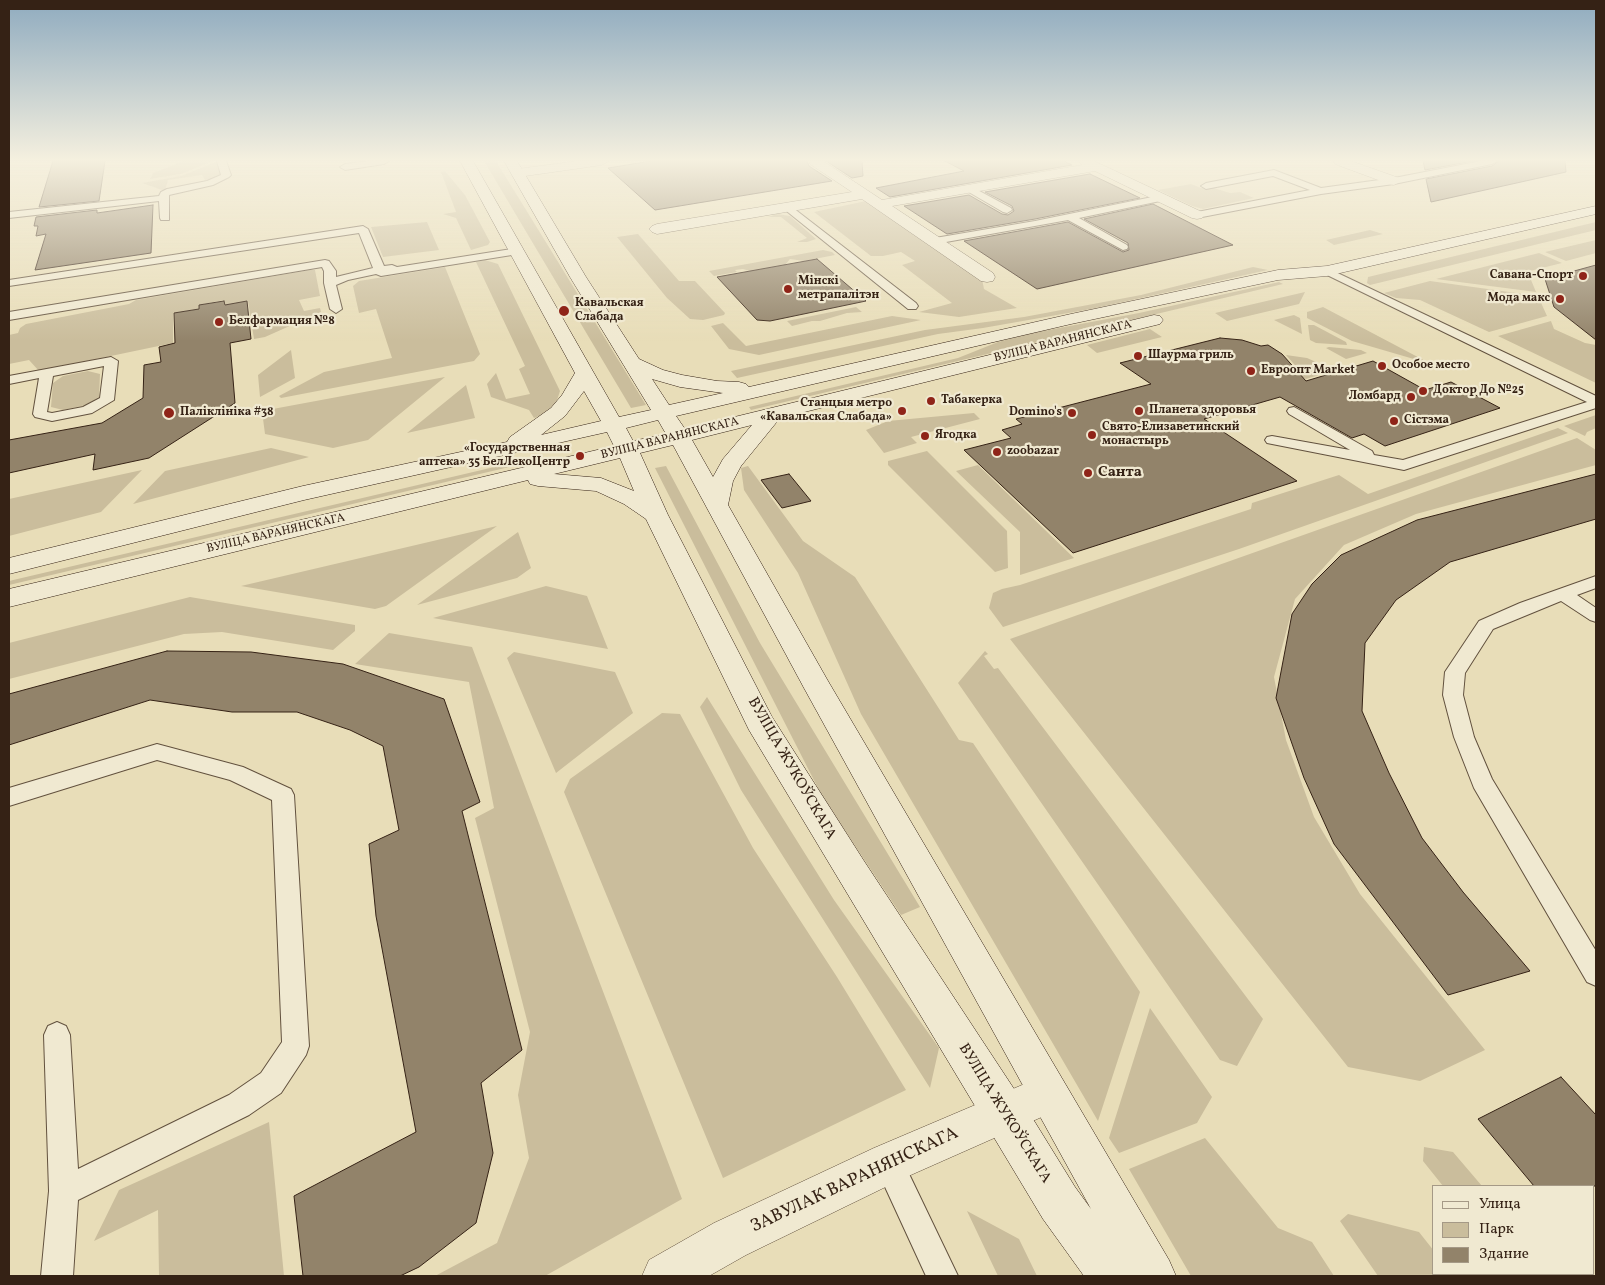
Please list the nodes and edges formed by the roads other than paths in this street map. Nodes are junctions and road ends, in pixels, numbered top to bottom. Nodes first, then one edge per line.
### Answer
1 (501, 221) edge
2 (545, 221) edge
3 (705, 221) edge
4 (805, 221) edge
5 (906, 221) edge
6 (1048, 221) edge
7 (1077, 221) edge
8 (1548, 221) edge
9 (657, 229) dead end
10 (935, 241) junction
11 (1122, 247) dead end
12 (517, 249) junction
13 (380, 270) junction
14 (1327, 271) junction
15 (988, 277) dead end
16 (330, 282) junction
17 (9, 283) edge
18 (1234, 301) dead end
19 (912, 306) dead end
20 (336, 309) dead end
21 (9, 316) edge
22 (1168, 317) dead end
23 (632, 363) junction
24 (47, 372) junction
25 (585, 373) junction
26 (9, 380) edge
27 (768, 389) junction
28 (1596, 402) edge
29 (1294, 411) dead end
30 (664, 413) junction
31 (772, 415) junction
32 (620, 437) junction
33 (679, 437) junction
34 (1272, 440) dead end
35 (510, 448) junction
36 (1379, 461) junction
37 (509, 478) junction
38 (717, 504) junction
39 (656, 515) junction
40 (9, 566) edge
41 (1596, 582) edge
42 (1563, 594) junction
43 (9, 598) edge
44 (1596, 616) edge
45 (9, 797) edge
46 (1596, 974) edge
47 (57, 1035) dead end
48 (1048, 1094) junction
49 (1005, 1113) junction
50 (889, 1163) junction
51 (64, 1191) junction
52 (56, 1276) edge
53 (665, 1276) edge
54 (942, 1276) edge
55 (1112, 1276) edge
56 (1153, 1276) edge

1 - 12 main road, ВУЛІЦА ЖУКОЎСКАГА
2 - 23 main road
3 - 9 main road
4 - 19 lane
5 - 10 main road
6 - 10 lane
7 - 11 lane
8 - 14 main road, ВУЛІЦА ВАРАНЯНСКАГА
10 - 15 main road
12 - 13 lane
12 - 25 main road, ВУЛІЦА ЖУКОЎСКАГА
13 - 16 lane
13 - 17 lane
14 - 18 main road, ВУЛІЦА ВАРАНЯНСКАГА
14 - 27 main road, ВУЛІЦА ВАРАНЯНСКАГА
14 - 28 lane
16 - 20 lane
16 - 21 lane
22 - 31 main road, ВУЛІЦА ВАРАНЯНСКАГА
23 - 27 main road
23 - 30 main road
24 - 24 lane
24 - 26 lane
25 - 32 main road, ВУЛІЦА ЖУКОЎСКАГА
25 - 35 main road
27 - 30 main road, ВУЛІЦА ВАРАНЯНСКАГА
28 - 36 lane
29 - 36 lane
30 - 32 main road, ВУЛІЦА ВАРАНЯНСКАГА
30 - 33 main road
31 - 33 main road, ВУЛІЦА ВАРАНЯНСКАГА
31 - 38 main road
32 - 33 main road, ВУЛІЦА ВАРАНЯНСКАГА
32 - 35 main road, ВУЛІЦА ВАРАНЯНСКАГА
32 - 37 main road, ВУЛІЦА ВАРАНЯНСКАГА
32 - 39 main road, ВУЛІЦА ЖУКОЎСКАГА
33 - 38 main road
34 - 36 lane
35 - 40 main road, ВУЛІЦА ВАРАНЯНСКАГА
37 - 39 main road
37 - 43 main road, ВУЛІЦА ВАРАНЯНСКАГА
38 - 48 main road
39 - 49 main road, ВУЛІЦА ЖУКОЎСКАГА
41 - 42 lane
42 - 44 lane
42 - 46 lane
45 - 51 lane
47 - 51 lane
48 - 49 main road, ЗАВУЛАК ВАРАНЯНСКАГА
48 - 56 main road
49 - 50 main road, ЗАВУЛАК ВАРАНЯНСКАГА
49 - 55 main road, ВУЛІЦА ЖУКОЎСКАГА
50 - 53 main road, ЗАВУЛАК ВАРАНЯНСКАГА
50 - 54 lane
51 - 52 lane

